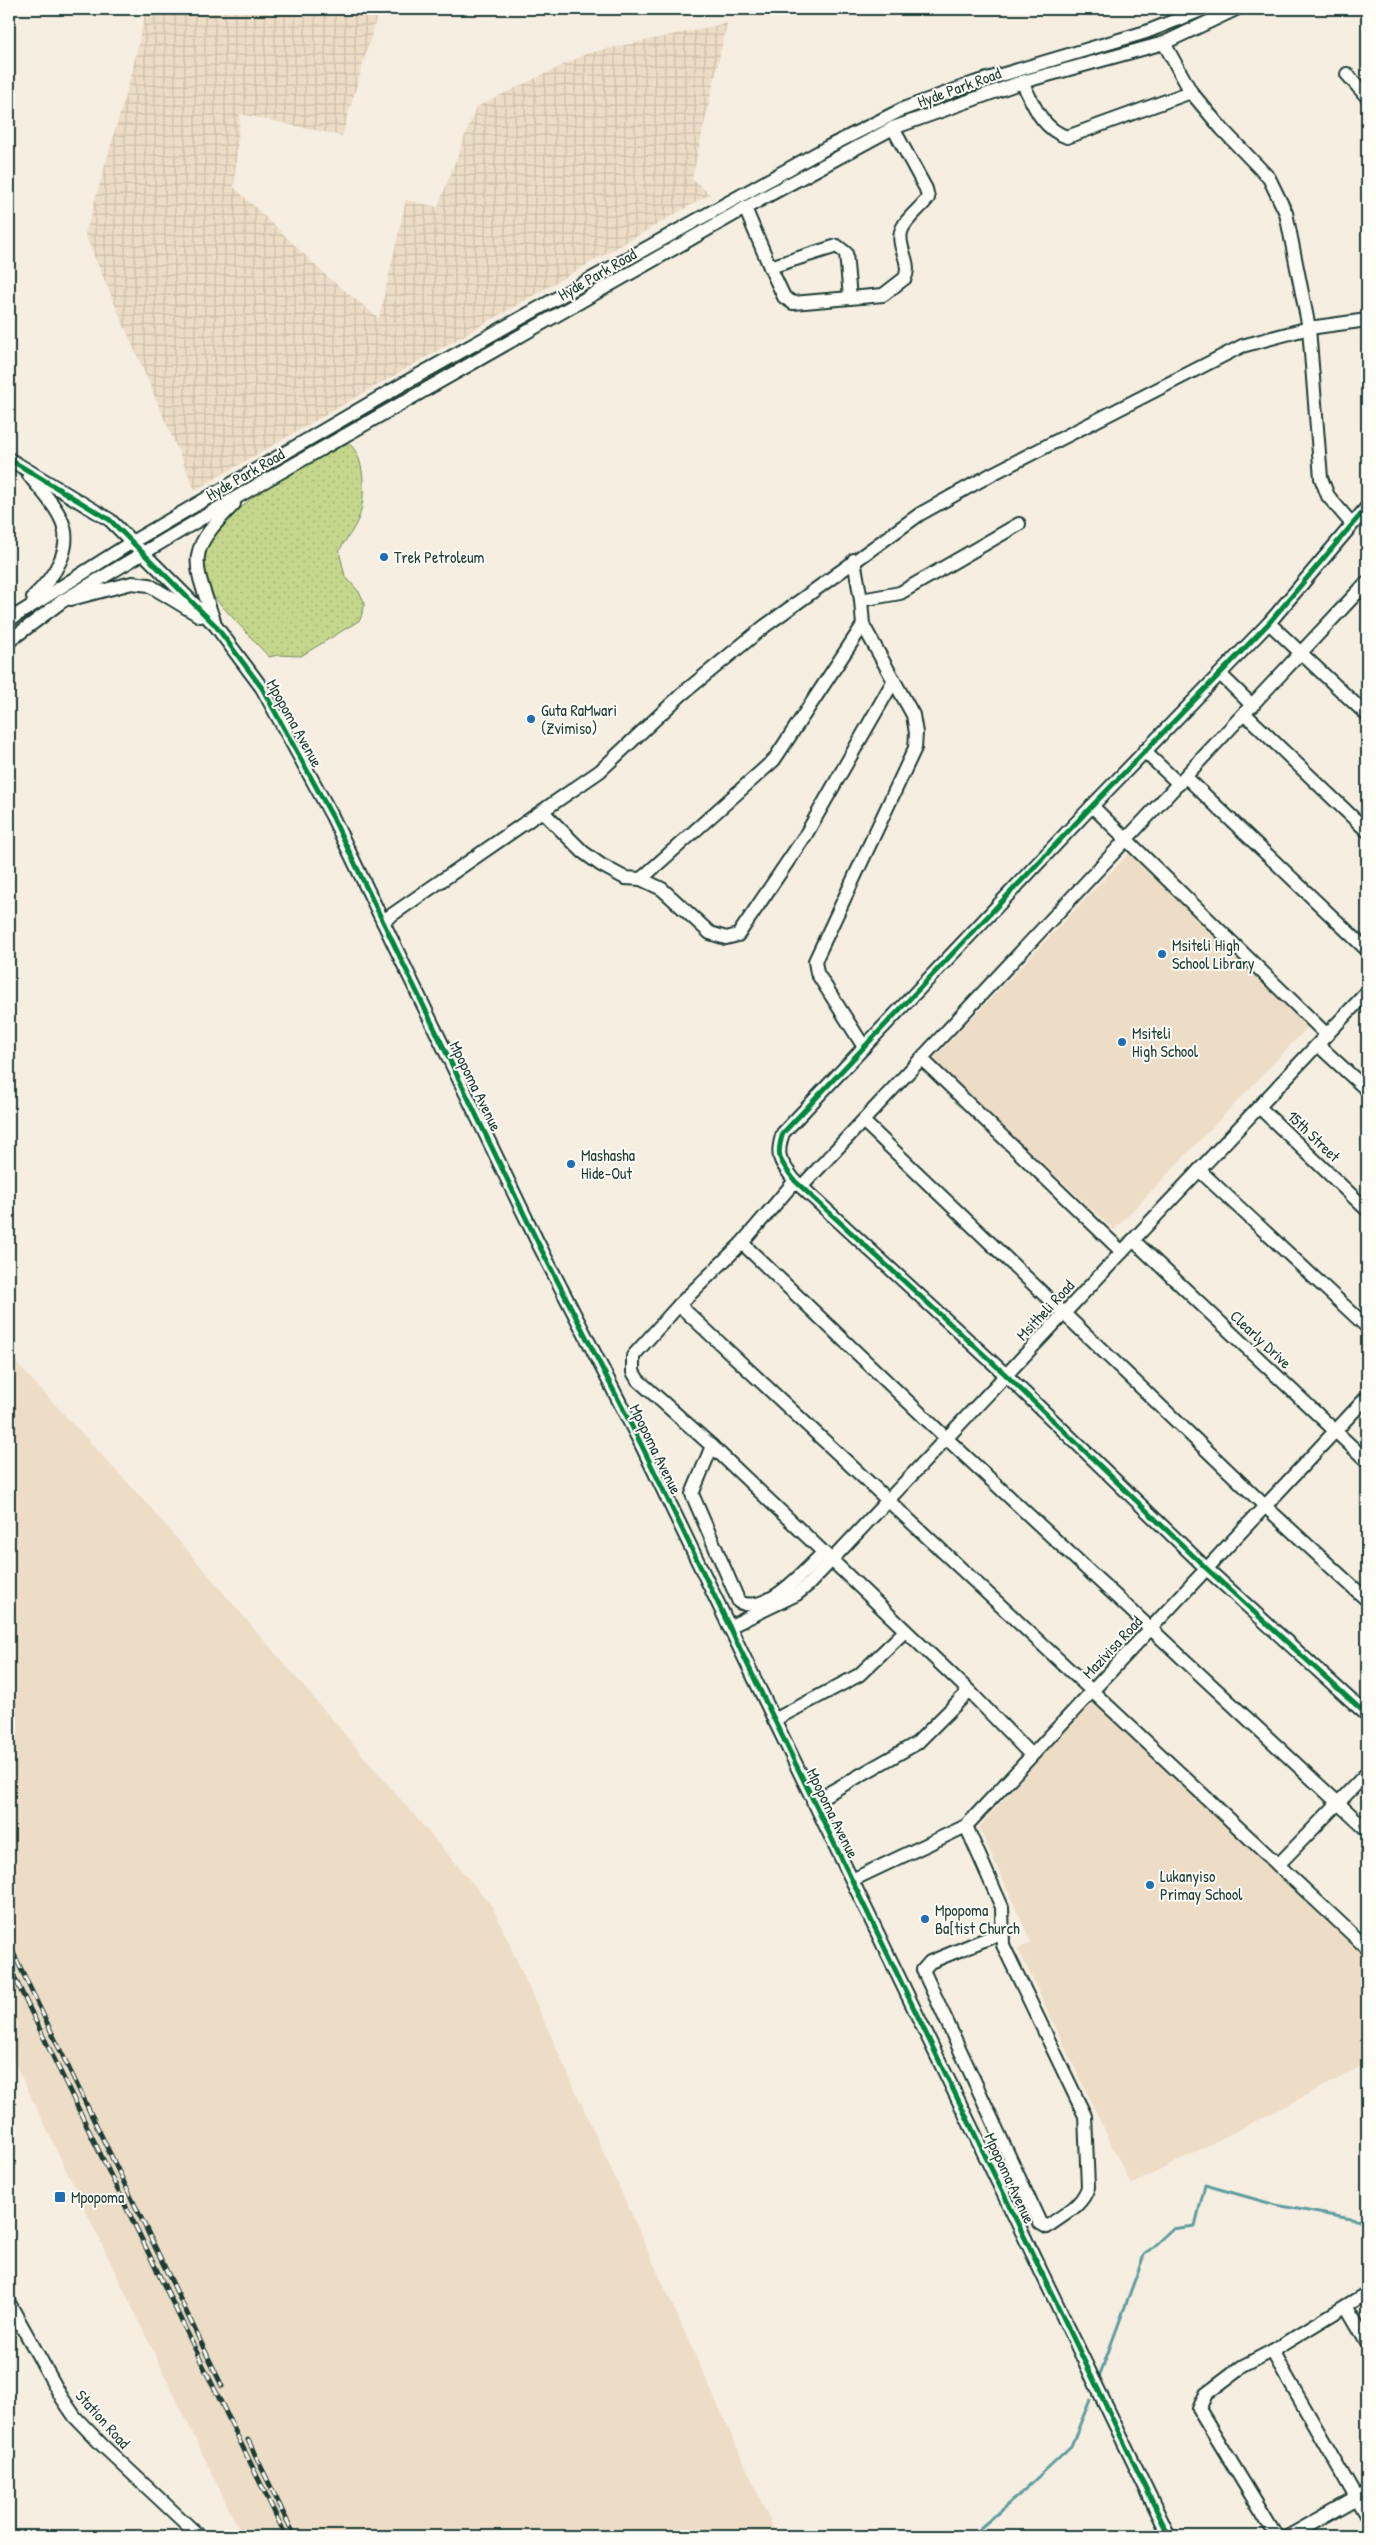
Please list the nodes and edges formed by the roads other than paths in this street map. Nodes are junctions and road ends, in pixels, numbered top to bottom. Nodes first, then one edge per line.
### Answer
1 (1204, 9) edge
2 (1236, 9) edge
3 (1164, 42) junction
4 (1346, 74) dead end
5 (1022, 82) junction
6 (1191, 92) junction
7 (1367, 97) edge
8 (893, 128) junction
9 (745, 208) junction
10 (770, 267) junction
11 (850, 298) junction
12 (1367, 320) edge
13 (1309, 328) junction
14 (9, 459) edge
15 (24, 468) junction
16 (249, 490) junction
17 (1367, 507) edge
18 (1019, 524) dead end
19 (1352, 524) junction
20 (132, 542) junction
21 (144, 552) junction
22 (854, 560) junction
23 (1364, 591) edge
24 (861, 600) junction
25 (60, 602) junction
26 (9, 620) edge
27 (1269, 623) junction
28 (215, 625) junction
29 (863, 625) junction
30 (9, 641) edge
31 (1302, 652) junction
32 (1220, 674) junction
33 (894, 680) junction
34 (1249, 710) junction
35 (1367, 715) edge
36 (1144, 751) junction
37 (1182, 781) junction
38 (1092, 806) junction
39 (543, 812) junction
40 (1367, 831) edge
41 (1126, 840) junction
42 (641, 879) junction
43 (383, 921) junction
44 (1367, 950) edge
45 (1367, 992) edge
46 (1327, 1035) junction
47 (1318, 1044) junction
48 (864, 1047) junction
49 (922, 1059) junction
50 (1367, 1090) edge
51 (1259, 1106) junction
52 (864, 1122) junction
53 (1199, 1170) junction
54 (799, 1184) junction
55 (1367, 1210) edge
56 (1133, 1240) junction
57 (742, 1243) junction
58 (1122, 1252) junction
59 (679, 1305) junction
60 (1063, 1314) junction
61 (1367, 1327) edge
62 (1006, 1375) junction
63 (1367, 1397) edge
64 (1335, 1432) junction
65 (946, 1438) junction
66 (712, 1446) junction
67 (1367, 1461) edge
68 (887, 1500) junction
69 (1266, 1507) junction
70 (827, 1557) junction
71 (1208, 1569) junction
72 (1367, 1600) edge
73 (729, 1627) junction
74 (1151, 1628) junction
75 (905, 1631) junction
76 (969, 1691) junction
77 (1093, 1691) junction
78 (1367, 1715) edge
79 (774, 1720) junction
80 (1031, 1755) junction
81 (1367, 1773) edge
82 (813, 1802) junction
83 (1338, 1805) junction
84 (966, 1826) junction
85 (1367, 1830) edge
86 (1278, 1865) junction
87 (852, 1880) junction
88 (1001, 1934) junction
89 (1367, 1948) edge
90 (1367, 2293) edge
91 (9, 2303) edge
92 (1346, 2306) junction
93 (1367, 2342) edge
94 (1272, 2351) junction
95 (1362, 2494) edge
96 (1367, 2516) edge
97 (199, 2536) edge
98 (1169, 2536) edge
99 (1276, 2536) edge
100 (1289, 2536) edge

1 - 20 street, Hyde Park Road
2 - 3 street, Hyde Park Road
3 - 5 street, Hyde Park Road
3 - 6 street
4 - 7 street
5 - 6 street
5 - 8 street, Hyde Park Road
6 - 13 street
8 - 9 street, Hyde Park Road
8 - 11 street
9 - 10 street
9 - 16 street, Hyde Park Road
10 - 11 street
10 - 11 street
12 - 13 street
13 - 19 street
13 - 22 street
14 - 15 street, Mpopoma Avenue
15 - 20 street, Mpopoma Avenue
15 - 26 street
16 - 21 street, Hyde Park Road
16 - 28 street
17 - 19 street
18 - 24 street
19 - 27 street
20 - 21 street, Mpopoma Avenue
20 - 26 street, Hyde Park Road
21 - 25 street, Hyde Park Road
21 - 28 street, Mpopoma Avenue
22 - 24 street
22 - 39 street
23 - 31 street
24 - 29 street
25 - 28 street
25 - 30 street, Hyde Park Road
27 - 31 street
27 - 32 street
28 - 43 street, Mpopoma Avenue
29 - 33 street
29 - 42 street
31 - 34 street
31 - 35 street
32 - 34 street
32 - 36 street
33 - 42 street
33 - 48 street
34 - 37 street
34 - 40 street
36 - 37 street
36 - 38 street
37 - 41 street
37 - 44 street
38 - 41 street
38 - 48 street
39 - 42 street
39 - 43 street
41 - 46 street
41 - 49 street
43 - 73 street, Mpopoma Avenue
45 - 46 street, Msitheli Road
46 - 47 street, Msitheli Road
47 - 50 street
47 - 51 street, Msitheli Road
48 - 54 street
49 - 52 street
49 - 58 street
51 - 53 street, Msitheli Road
51 - 55 street, 15th Street
52 - 54 street
52 - 60 street
53 - 56 street, Msitheli Road
53 - 61 street
54 - 57 street
54 - 62 street
56 - 58 street, Msitheli Road
56 - 64 street, Clearly Drive
57 - 59 street
57 - 65 street
58 - 60 street, Msitheli Road
59 - 66 street
59 - 68 street
60 - 62 street, Msitheli Road
60 - 69 street
62 - 65 street, Msitheli Road
62 - 71 street
63 - 64 street, Mazivisa Road
64 - 67 street, Clearly Drive
64 - 69 street, Mazivisa Road
65 - 68 street, Msitheli Road
65 - 74 street
66 - 70 street
66 - 70 street
68 - 70 street, Msitheli Road
68 - 77 street
69 - 71 street, Mazivisa Road
69 - 72 street
70 - 73 street, Msitheli Road
70 - 75 street
71 - 74 street, Mazivisa Road
71 - 78 street
73 - 79 street, Mpopoma Avenue
74 - 77 street, Mazivisa Road
74 - 83 street
75 - 76 street
75 - 79 street
76 - 80 street
76 - 82 street
77 - 80 street, Mazivisa Road
77 - 86 street
79 - 82 street, Mpopoma Avenue
80 - 84 street, Mazivisa Road
81 - 83 street
82 - 87 street, Mpopoma Avenue
83 - 85 street
83 - 86 street
84 - 87 street, Mazivisa Road
84 - 88 street
86 - 89 street
87 - 98 street, Mpopoma Avenue
88 - 88 street
90 - 92 street
91 - 97 street, Station Road
92 - 93 street
92 - 94 street
94 - 95 street
94 - 99 street
95 - 96 street
95 - 100 street

